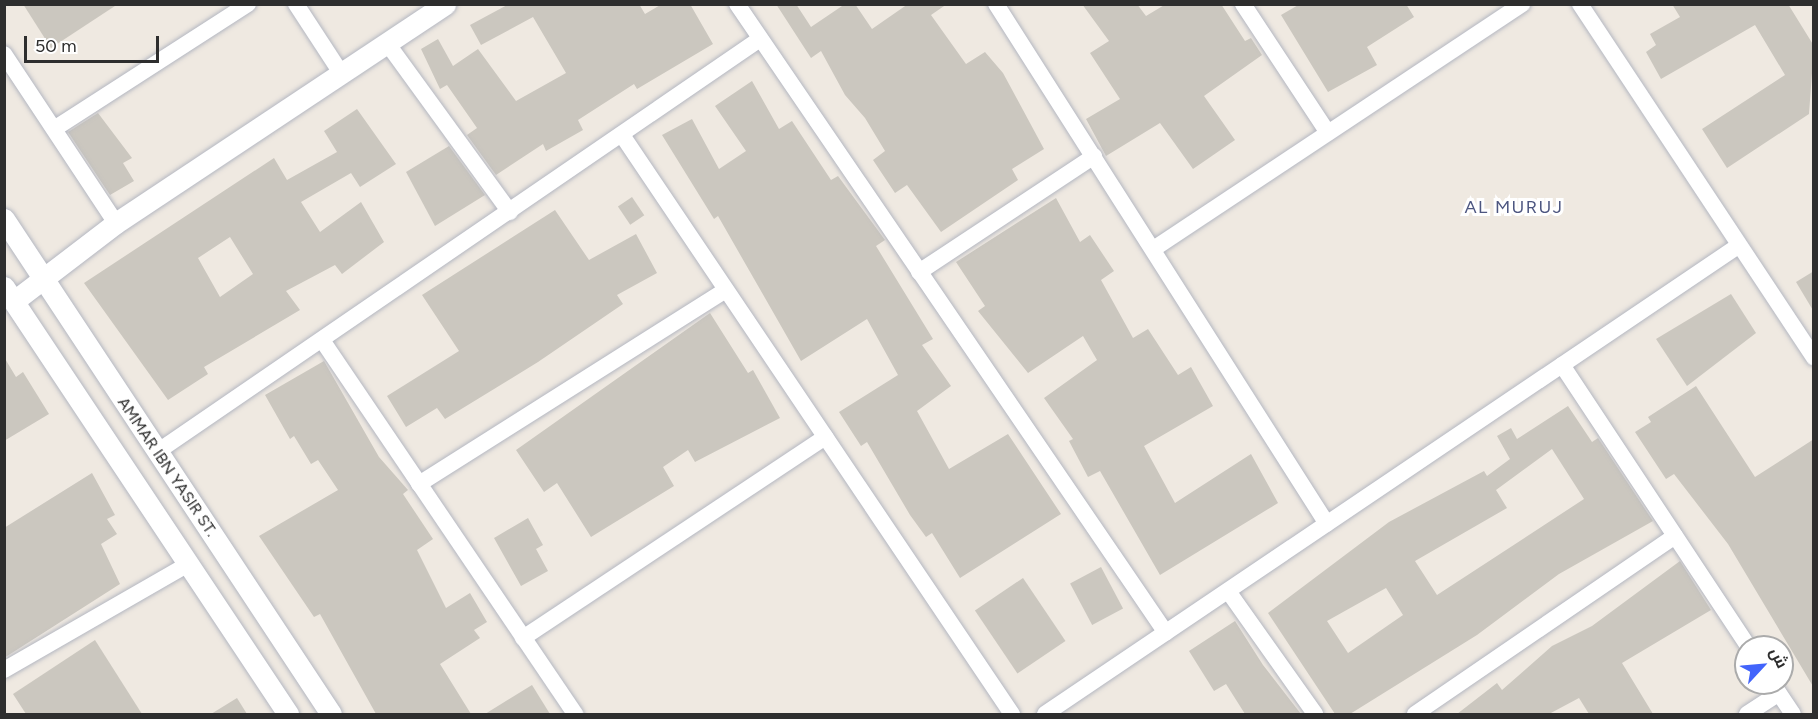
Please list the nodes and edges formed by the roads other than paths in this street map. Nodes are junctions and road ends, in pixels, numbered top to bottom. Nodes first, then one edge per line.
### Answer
1 (248, 4) edge
2 (296, 4) edge
3 (445, 4) edge
4 (737, 4) edge
5 (996, 4) edge
6 (1243, 4) edge
7 (1522, 4) edge
8 (1580, 4) edge
9 (760, 39) junction
10 (387, 43) junction
11 (4, 54) edge
12 (342, 73) junction
13 (54, 129) junction
14 (1328, 133) junction
15 (622, 135) junction
16 (1094, 156) junction
17 (510, 212) junction
18 (4, 219) edge
19 (116, 223) junction
20 (1738, 246) junction
21 (1155, 248) junction
22 (919, 272) junction
23 (44, 281) junction
24 (726, 290) junction
25 (9, 294) edge
26 (322, 340) junction
27 (1814, 357) edge
28 (1562, 366) junction
29 (825, 437) junction
30 (157, 452) junction
31 (419, 484) junction
32 (1327, 524) junction
33 (1675, 536) junction
34 (188, 564) junction
35 (1228, 591) junction
36 (1166, 633) junction
37 (1741, 635) edge
38 (523, 638) junction
39 (4, 670) edge
40 (1768, 695) edge
41 (1781, 695) edge
42 (288, 714) edge
43 (331, 714) edge
44 (575, 714) edge
45 (1012, 714) edge
46 (1046, 714) edge
47 (1315, 714) edge
48 (1415, 714) edge
49 (1747, 714) edge
50 (1793, 714) edge

1 - 13 street
2 - 12 street
3 - 10 street
4 - 9 street
5 - 16 street
6 - 14 street
7 - 14 street
8 - 20 street
9 - 15 street
9 - 22 street
10 - 12 street
10 - 17 street
11 - 13 street
12 - 19 street
13 - 19 street
14 - 21 street
15 - 17 street
15 - 24 street
16 - 21 street
16 - 22 street
17 - 26 street
18 - 23 street, AMMAR IBN YASIR ST.
19 - 23 street
20 - 27 street
20 - 28 street
21 - 32 street
22 - 36 street
23 - 25 street
23 - 30 street, AMMAR IBN YASIR ST.
24 - 29 street
24 - 31 street
25 - 34 street
26 - 30 street
26 - 31 street
28 - 32 street
28 - 33 street
29 - 38 street
29 - 45 street
30 - 43 street, AMMAR IBN YASIR ST.
31 - 38 street
32 - 35 street
33 - 37 street
33 - 48 street
34 - 39 street
34 - 42 street
35 - 36 street
35 - 47 street
36 - 46 street
38 - 44 street
40 - 49 street
41 - 50 street

